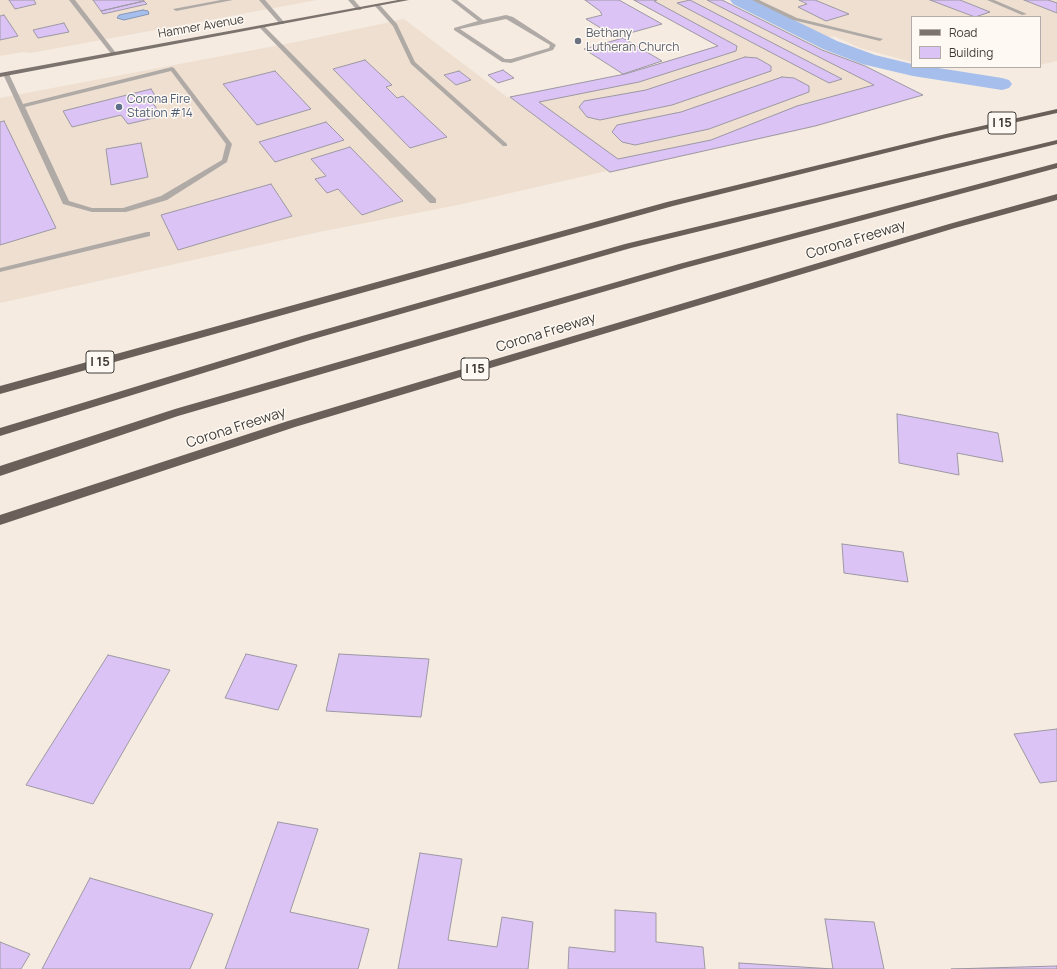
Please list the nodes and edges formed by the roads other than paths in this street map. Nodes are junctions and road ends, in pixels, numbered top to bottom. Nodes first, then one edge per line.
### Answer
1 (72, 0) edge
2 (230, 0) edge
3 (262, 0) edge
4 (351, 0) edge
5 (406, 0) edge
6 (454, 0) edge
7 (755, 0) edge
8 (990, 0) edge
9 (377, 5) junction
10 (176, 9) dead end
11 (358, 9) junction
12 (1024, 14) dead end
13 (482, 22) junction
14 (282, 23) junction
15 (262, 27) junction
16 (880, 39) dead end
17 (114, 54) junction
18 (3, 74) edge
19 (1057, 103) edge
20 (20, 106) junction
21 (1057, 111) edge
22 (946, 136) junction
23 (1057, 142) edge
24 (505, 145) dead end
25 (1057, 165) edge
26 (1057, 197) edge
27 (433, 201) dead end
28 (147, 234) dead end
29 (0, 270) edge
30 (0, 390) edge
31 (0, 432) edge
32 (0, 471) edge
33 (0, 520) edge

1 - 17 lane
2 - 10 lane
3 - 14 lane
4 - 11 lane
5 - 9 main road, Hamner Avenue
6 - 13 lane
7 - 16 lane
8 - 12 lane
9 - 11 main road, Hamner Avenue
9 - 24 lane
11 - 14 main road, Hamner Avenue
13 - 13 lane
14 - 15 main road, Hamner Avenue
15 - 17 main road, Hamner Avenue
15 - 27 lane
17 - 18 main road, Hamner Avenue
18 - 20 lane
19 - 22 highway
20 - 20 lane
21 - 22 highway, I 15
22 - 30 highway, I 15
23 - 31 highway
25 - 32 highway
26 - 33 highway, Corona Freeway / I 15
28 - 29 lane

